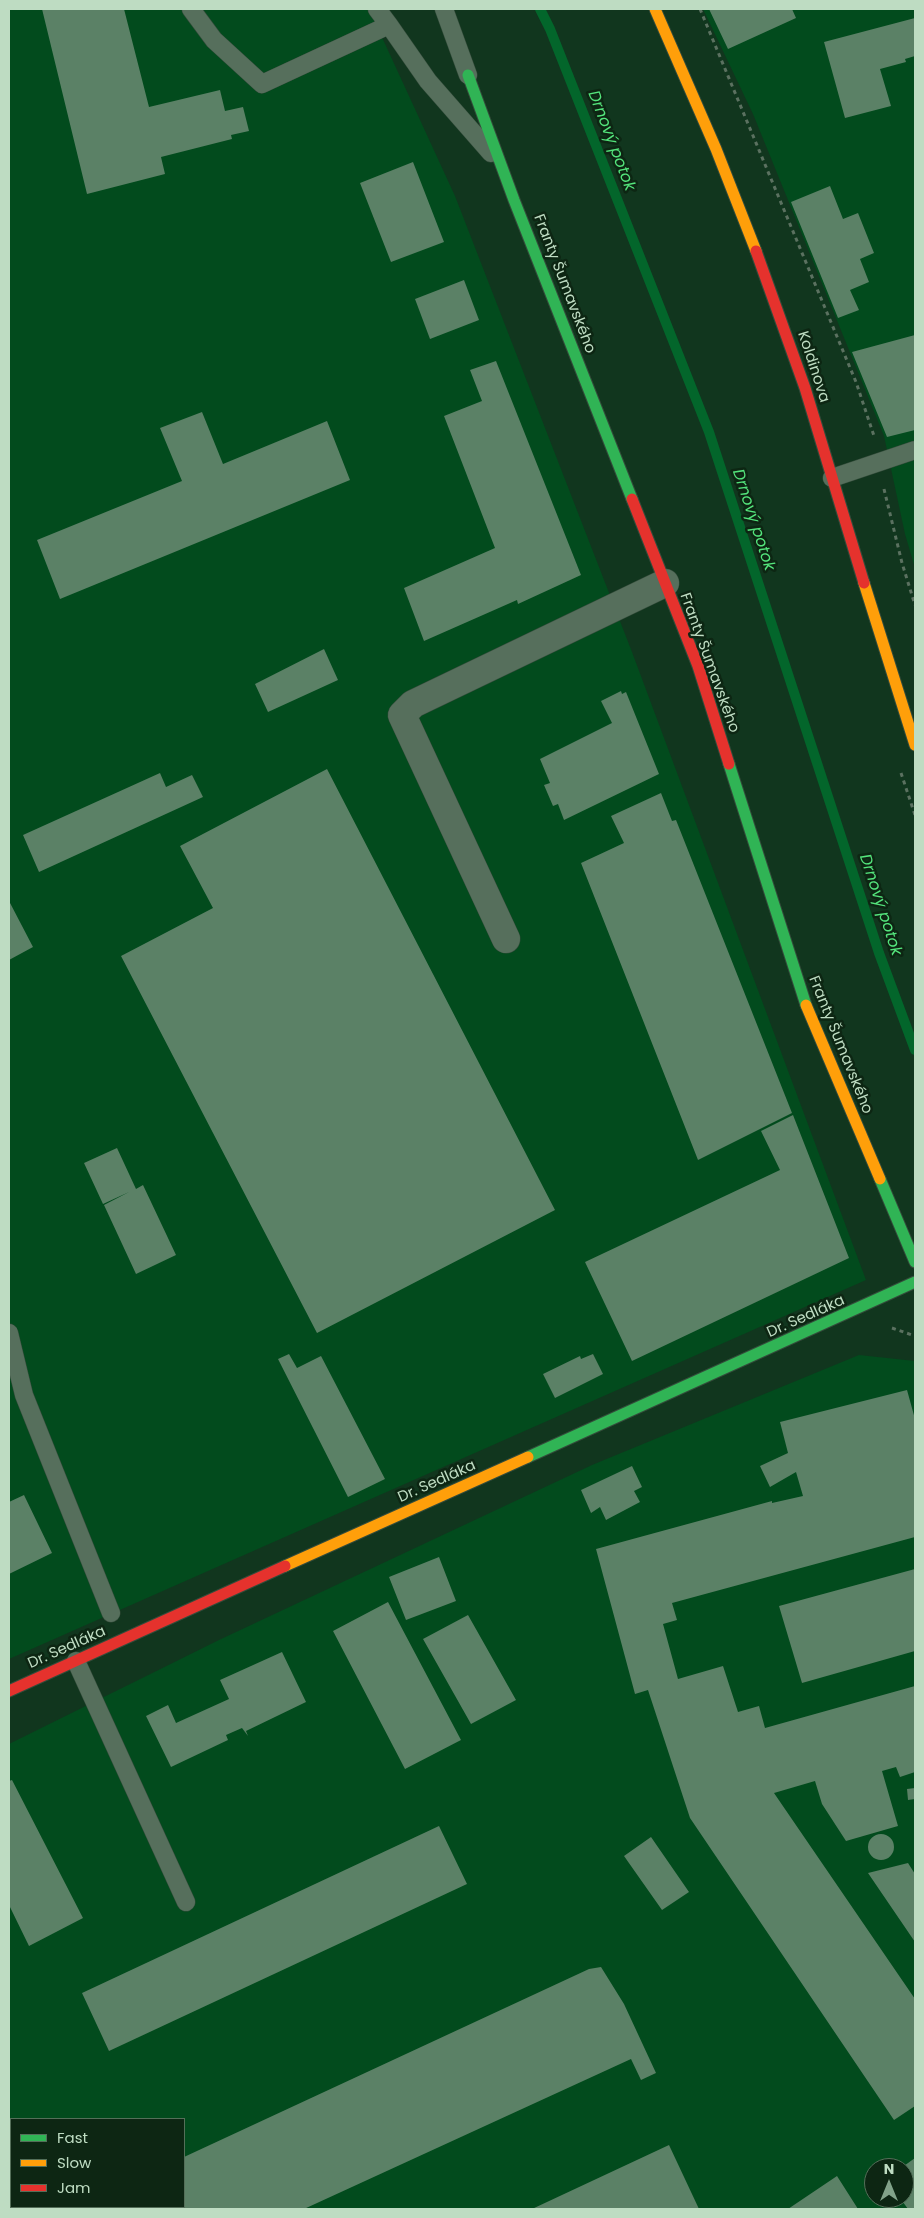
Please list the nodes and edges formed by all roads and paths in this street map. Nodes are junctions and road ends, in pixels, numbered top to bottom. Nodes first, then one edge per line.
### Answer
1 (191, 9) edge
2 (378, 9) edge
3 (444, 9) edge
4 (655, 9) edge
5 (700, 9) edge
6 (389, 24) junction
7 (468, 75) joint
8 (501, 165) junction
9 (915, 450) edge
10 (879, 461) junction
11 (832, 478) junction
12 (665, 584) junction
13 (915, 605) edge
14 (915, 745) edge
15 (506, 939) dead end
16 (915, 1262) edge
17 (915, 1282) edge
18 (9, 1333) edge
19 (111, 1613) dead end
20 (76, 1661) junction
21 (9, 1691) edge
22 (186, 1902) dead end

1 - 6 lane
2 - 6 lane
3 - 7 lane
4 - 11 street, Koldinova
5 - 10 path
6 - 8 lane
7 - 8 street, Franty Šumavského
8 - 12 street, Franty Šumavského
9 - 10 lane
10 - 11 lane
10 - 13 path
11 - 14 street, Koldinova
12 - 15 street
12 - 16 street, Franty Šumavského
17 - 20 street, Dr. Sedláka
18 - 19 lane
20 - 21 street, Dr. Sedláka
20 - 22 lane

